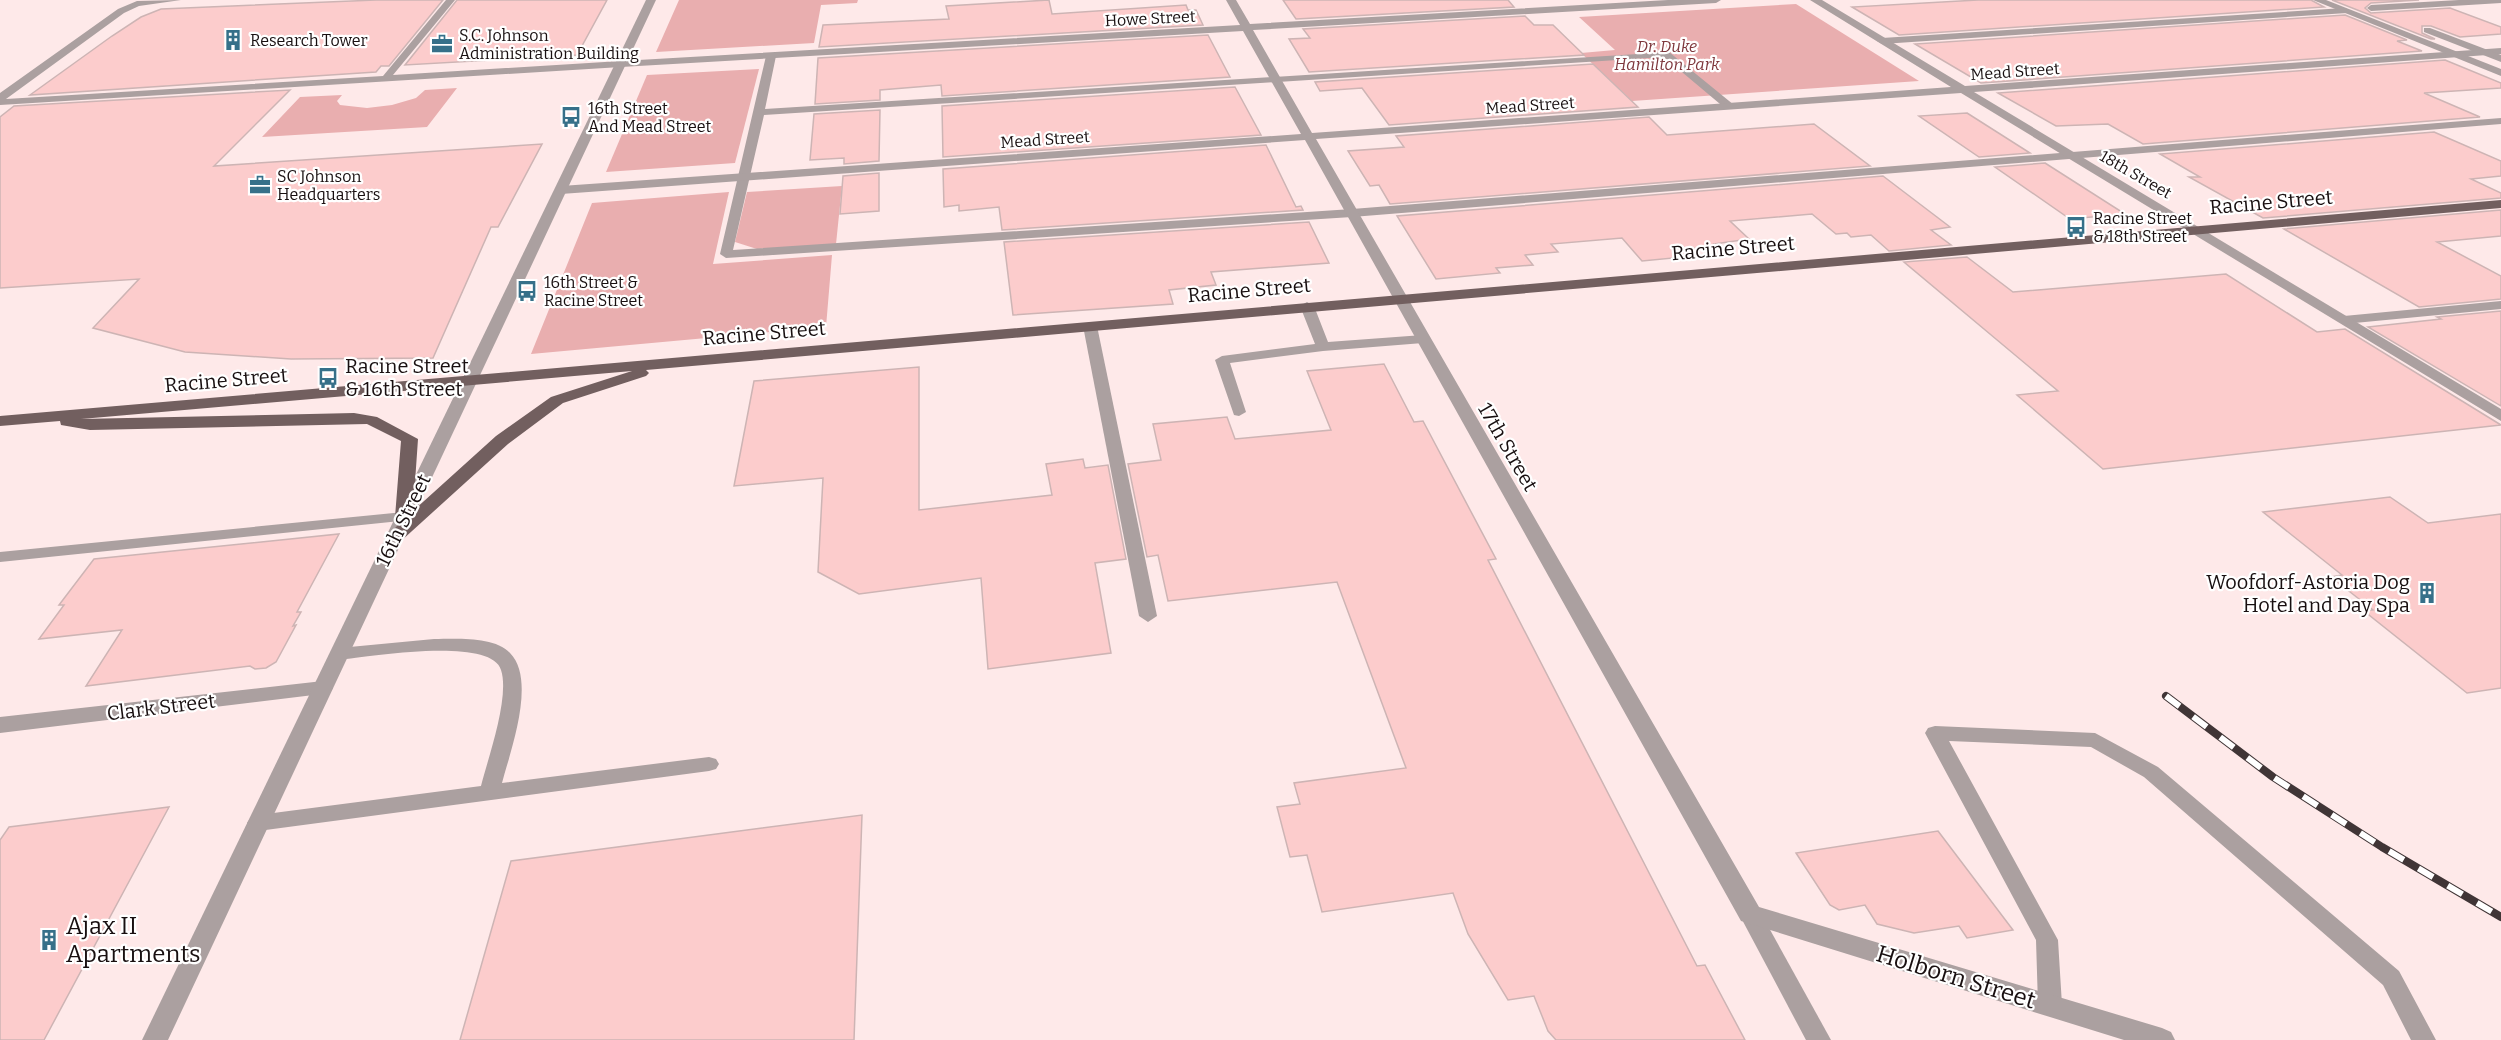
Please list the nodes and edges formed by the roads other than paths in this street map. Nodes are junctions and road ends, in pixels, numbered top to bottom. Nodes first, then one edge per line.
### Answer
1 (177, 0) edge
2 (451, 0) edge
3 (651, 0) edge
4 (1231, 0) edge
5 (1716, 0) edge
6 (1815, 0) edge
7 (2318, 0) edge
8 (2501, 0) edge
9 (2360, 4) dead end
10 (2371, 9) junction
11 (2344, 11) junction
12 (2393, 17) dead end
13 (2415, 26) dead end
14 (1246, 28) junction
15 (1882, 41) junction
16 (2501, 51) edge
17 (2484, 52) junction
18 (2454, 54) junction
19 (771, 56) junction
20 (2501, 59) edge
21 (621, 64) junction
22 (2501, 73) edge
23 (385, 79) junction
24 (1276, 80) junction
25 (1963, 91) junction
26 (0, 100) edge
27 (1730, 107) junction
28 (759, 112) junction
29 (2501, 121) edge
30 (1309, 137) junction
31 (2070, 156) junction
32 (746, 177) junction
33 (561, 189) junction
34 (2501, 204) edge
35 (1352, 213) junction
36 (2195, 229) junction
37 (1400, 298) junction
38 (2501, 305) edge
39 (1307, 306) junction
40 (2344, 320) junction
41 (1089, 326) junction
42 (1423, 339) junction
43 (1323, 347) junction
44 (677, 362) junction
45 (470, 380) junction
46 (1239, 412) dead end
47 (2501, 416) edge
48 (42, 417) junction
49 (0, 421) edge
50 (399, 527) junction
51 (0, 558) edge
52 (1148, 616) dead end
53 (339, 654) junction
54 (323, 688) junction
55 (0, 725) edge
56 (709, 764) dead end
57 (490, 791) junction
58 (258, 823) junction
59 (1750, 914) junction
60 (2050, 1005) junction
61 (155, 1040) edge
62 (1819, 1040) edge
63 (2162, 1040) edge
64 (2424, 1040) edge

1 - 26 lane
2 - 23 lane
3 - 21 street, 16th Street
4 - 14 street, 17th Street
5 - 14 street, Howe Street
6 - 15 street, 18th Street
7 - 11 street
8 - 10 lane
9 - 10 street
10 - 12 street
11 - 15 lane
11 - 18 street
13 - 17 street
14 - 19 street, Howe Street
14 - 24 street, 17th Street
15 - 25 street, 18th Street
16 - 17 street, Mead Street
17 - 18 street, Mead Street
17 - 20 street
18 - 22 street
18 - 25 street, Mead Street
19 - 21 street, Howe Street
19 - 28 lane
21 - 23 lane
21 - 33 street, 16th Street
23 - 26 lane
24 - 27 lane
24 - 28 lane
24 - 30 street, 17th Street
25 - 27 street, Mead Street
25 - 31 street, 18th Street
27 - 30 street, Mead Street
28 - 32 lane
29 - 31 lane
30 - 32 street, Mead Street
30 - 35 street, 17th Street
31 - 35 lane
31 - 36 street, 18th Street
32 - 33 street, Mead Street
32 - 35 lane
33 - 45 street, 16th Street
34 - 36 main road, Racine Street
35 - 37 street, 17th Street
36 - 37 main road, Racine Street
36 - 40 street, 18th Street
37 - 39 main road, Racine Street
37 - 42 street, 17th Street
38 - 40 lane
39 - 41 main road, Racine Street
39 - 43 lane
40 - 47 street, 18th Street
41 - 44 main road, Racine Street
41 - 52 lane
42 - 43 lane
42 - 59 street, 17th Street
43 - 46 lane
44 - 45 main road, Racine Street
44 - 50 main road
45 - 48 main road, Racine Street
45 - 50 street, 16th Street
48 - 49 main road, Racine Street
48 - 50 main road
50 - 51 lane
50 - 53 street, 16th Street
53 - 54 street, 16th Street
53 - 57 lane
54 - 55 street, Clark Street
54 - 58 street, 16th Street
56 - 57 lane
57 - 58 lane
58 - 61 street, 16th Street
59 - 60 street, Holborn Street
59 - 62 lane
60 - 63 street, Holborn Street
60 - 64 lane

